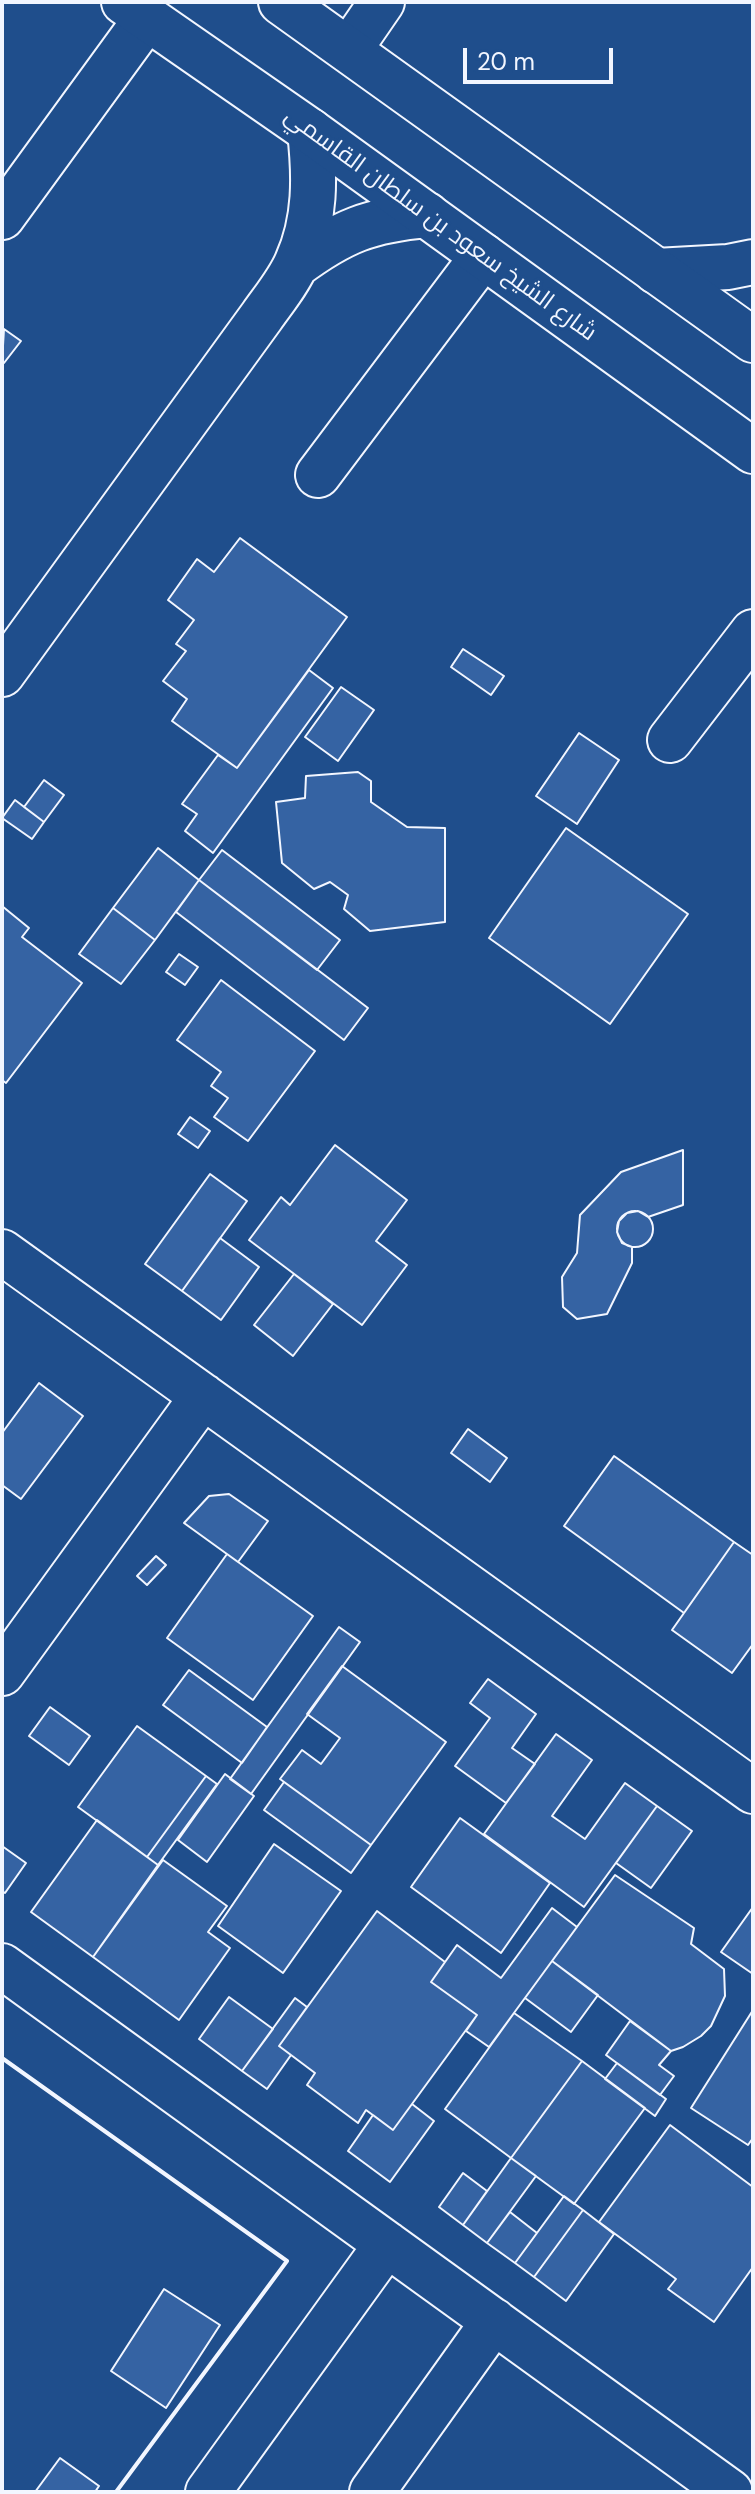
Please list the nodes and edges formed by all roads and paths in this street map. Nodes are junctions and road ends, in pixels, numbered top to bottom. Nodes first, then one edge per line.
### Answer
1 (281, 2) edge
2 (382, 2) edge
3 (136, 10) edge
4 (349, 50) junction
5 (310, 131) junction
6 (427, 215) junction
7 (2, 217) edge
8 (483, 256) junction
9 (753, 262) edge
10 (296, 265) junction
11 (656, 271) junction
12 (753, 340) edge
13 (753, 451) edge
14 (318, 475) dead end
15 (753, 632) edge
16 (2, 674) edge
17 (670, 740) dead end
18 (2, 1252) edge
19 (203, 1396) junction
20 (2, 1673) edge
21 (753, 1791) edge
22 (2, 1966) edge
23 (387, 2244) junction
24 (494, 2321) junction
25 (208, 2492) edge
26 (372, 2492) edge
27 (730, 2492) edge

1 - 4 street
2 - 4 street
3 - 5 street, شارع الشيخ سعود بن سلطان القاسمي
3 - 7 street
4 - 11 street
5 - 6 street, شارع الشيخ سعود بن سلطان القاسمي
5 - 10 street
6 - 8 street, شارع الشيخ سعود بن سلطان القاسمي
6 - 10 street
8 - 13 street, شارع الشيخ سعود بن سلطان القاسمي
8 - 14 street
9 - 11 street
10 - 16 street
11 - 12 street
15 - 17 street
18 - 19 street
19 - 20 street
19 - 21 street
22 - 23 street
23 - 24 street
23 - 25 street
24 - 26 street
24 - 27 street

